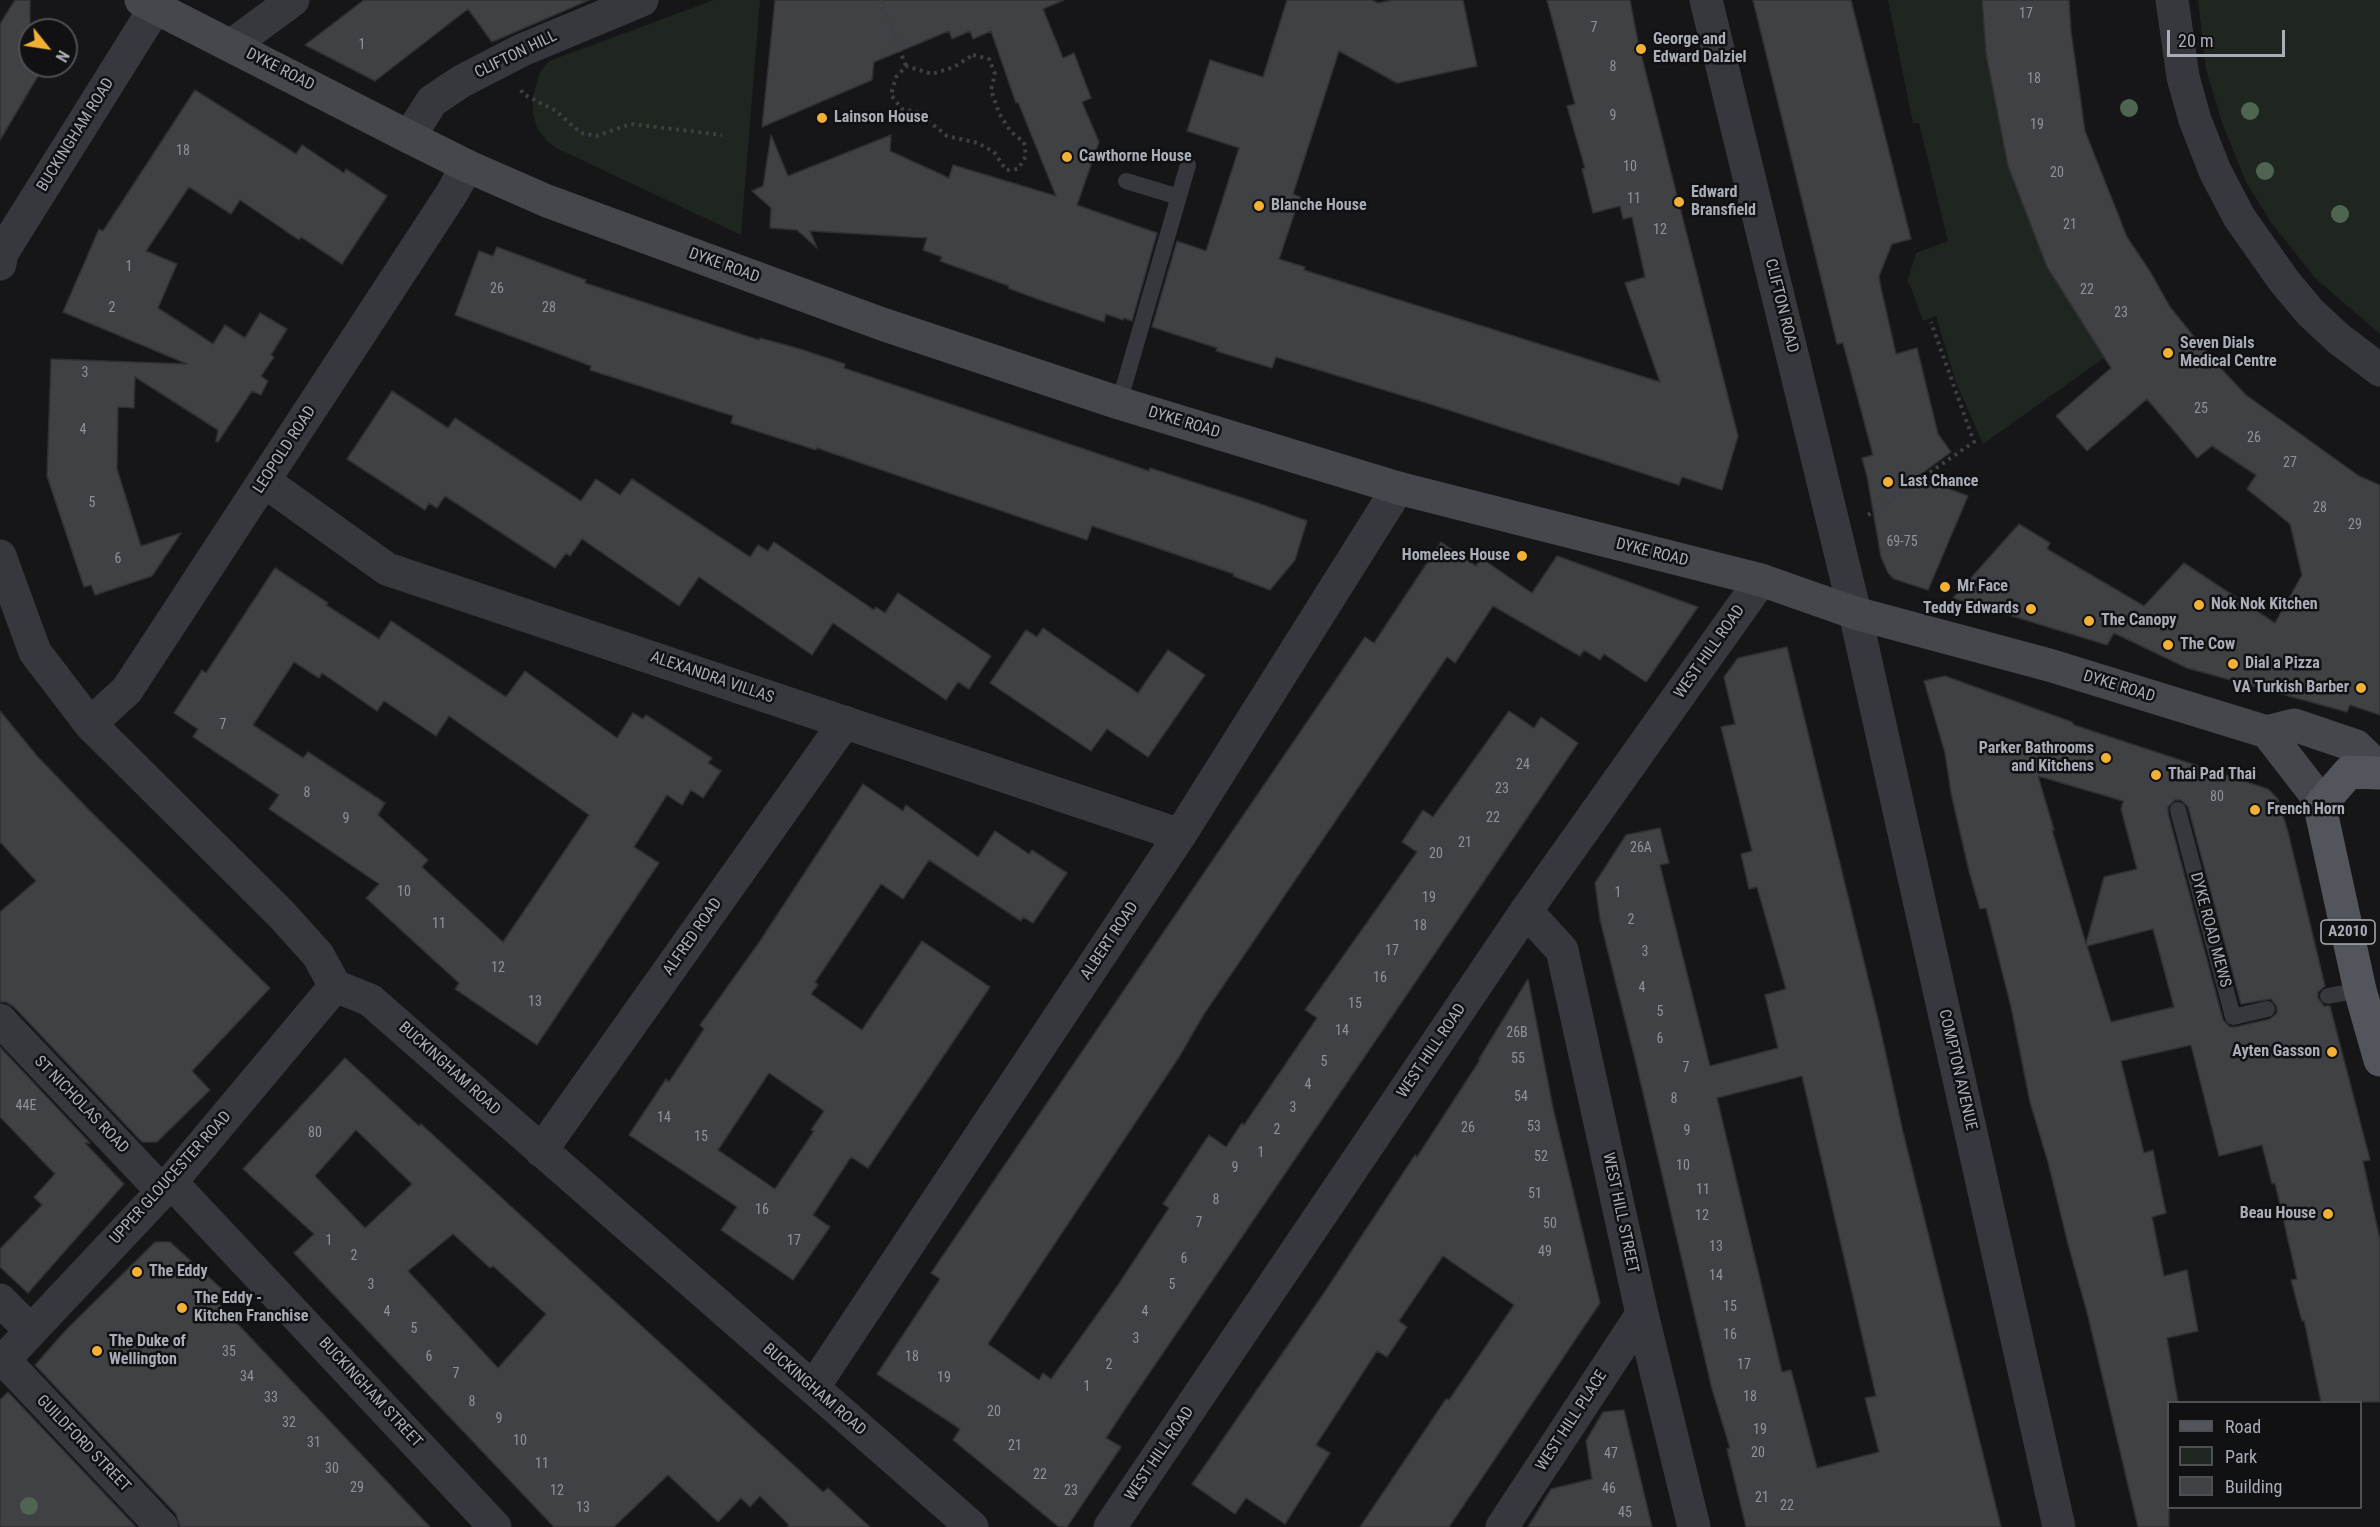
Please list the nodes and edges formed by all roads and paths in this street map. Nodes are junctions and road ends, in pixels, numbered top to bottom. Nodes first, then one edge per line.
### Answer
1 (293, 0) edge
2 (642, 0) edge
3 (880, 0) edge
4 (1706, 0) edge
5 (2172, 0) edge
6 (148, 4) edge
7 (232, 45) junction
8 (507, 57) junction
9 (906, 66) junction
10 (722, 135) dead end
11 (409, 137) junction
12 (1188, 165) dead end
13 (467, 166) junction
14 (1126, 182) dead end
15 (1179, 197) junction
16 (0, 264) edge
17 (1931, 322) dead end
18 (2380, 370) edge
19 (1119, 403) junction
20 (264, 481) junction
21 (1398, 489) junction
22 (1836, 531) junction
23 (0, 556) edge
24 (1761, 580) junction
25 (1855, 613) junction
26 (845, 722) junction
27 (90, 724) junction
28 (2267, 732) junction
29 (2380, 771) edge
30 (2322, 803) junction
31 (2178, 810) dead end
32 (1180, 835) junction
33 (1526, 911) junction
34 (335, 986) junction
35 (2360, 990) junction
36 (2328, 996) dead end
37 (2267, 1009) dead end
38 (0, 1020) edge
39 (2380, 1060) edge
40 (541, 1151) junction
41 (166, 1186) junction
42 (0, 1300) edge
43 (1642, 1314) junction
44 (31, 1331) junction
45 (2, 1362) edge
46 (813, 1388) junction
47 (936, 1515) edge
48 (162, 1527) edge
49 (495, 1527) edge
50 (972, 1527) edge
51 (1110, 1527) edge
52 (1502, 1527) edge
53 (1694, 1527) edge
54 (2059, 1527) edge

1 - 7 street
2 - 8 street, CLIFTON HILL
3 - 9 path
4 - 22 street, CLIFTON ROAD
5 - 18 street
6 - 7 main road, DYKE ROAD
6 - 16 street, BUCKINGHAM ROAD
7 - 11 main road, DYKE ROAD
8 - 10 path
8 - 11 street, CLIFTON HILL
9 - 9 path
11 - 13 main road, DYKE ROAD
12 - 15 lane
13 - 19 main road, DYKE ROAD
13 - 20 street, LEOPOLD ROAD
14 - 15 lane
15 - 19 lane
17 - 22 path
19 - 21 main road, DYKE ROAD
20 - 26 street, ALEXANDRA VILLAS
20 - 27 street, LEOPOLD ROAD
21 - 24 main road, DYKE ROAD
21 - 32 street, ALBERT ROAD
22 - 25 street, CLIFTON ROAD
23 - 27 street
24 - 25 main road, DYKE ROAD
24 - 33 street, WEST HILL ROAD
25 - 28 main road, DYKE ROAD
25 - 54 street, COMPTON AVENUE
26 - 32 street, ALEXANDRA VILLAS
26 - 40 street, ALFRED ROAD
27 - 34 street
28 - 29 main road, DYKE ROAD
28 - 30 main road
29 - 30 main road, DYKE ROAD
30 - 35 main road, A2010
31 - 37 lane, DYKE ROAD MEWS
32 - 46 street, ALBERT ROAD
33 - 43 street, WEST HILL STREET
33 - 51 street, WEST HILL ROAD
34 - 40 street, BUCKINGHAM ROAD
34 - 41 street, UPPER GLOUCESTER ROAD
35 - 36 lane
35 - 39 main road, A2010
38 - 41 street, ST NICHOLAS ROAD
40 - 46 street, BUCKINGHAM ROAD
41 - 44 street, UPPER GLOUCESTER ROAD
41 - 49 street, BUCKINGHAM STREET
42 - 44 street
43 - 52 street, WEST HILL PLACE
43 - 53 street, WEST HILL STREET
44 - 45 street, UPPER GLOUCESTER ROAD
45 - 48 street, GUILDFORD STREET
46 - 47 street, BUCKINGHAM ROAD
47 - 50 street, BUCKINGHAM ROAD

